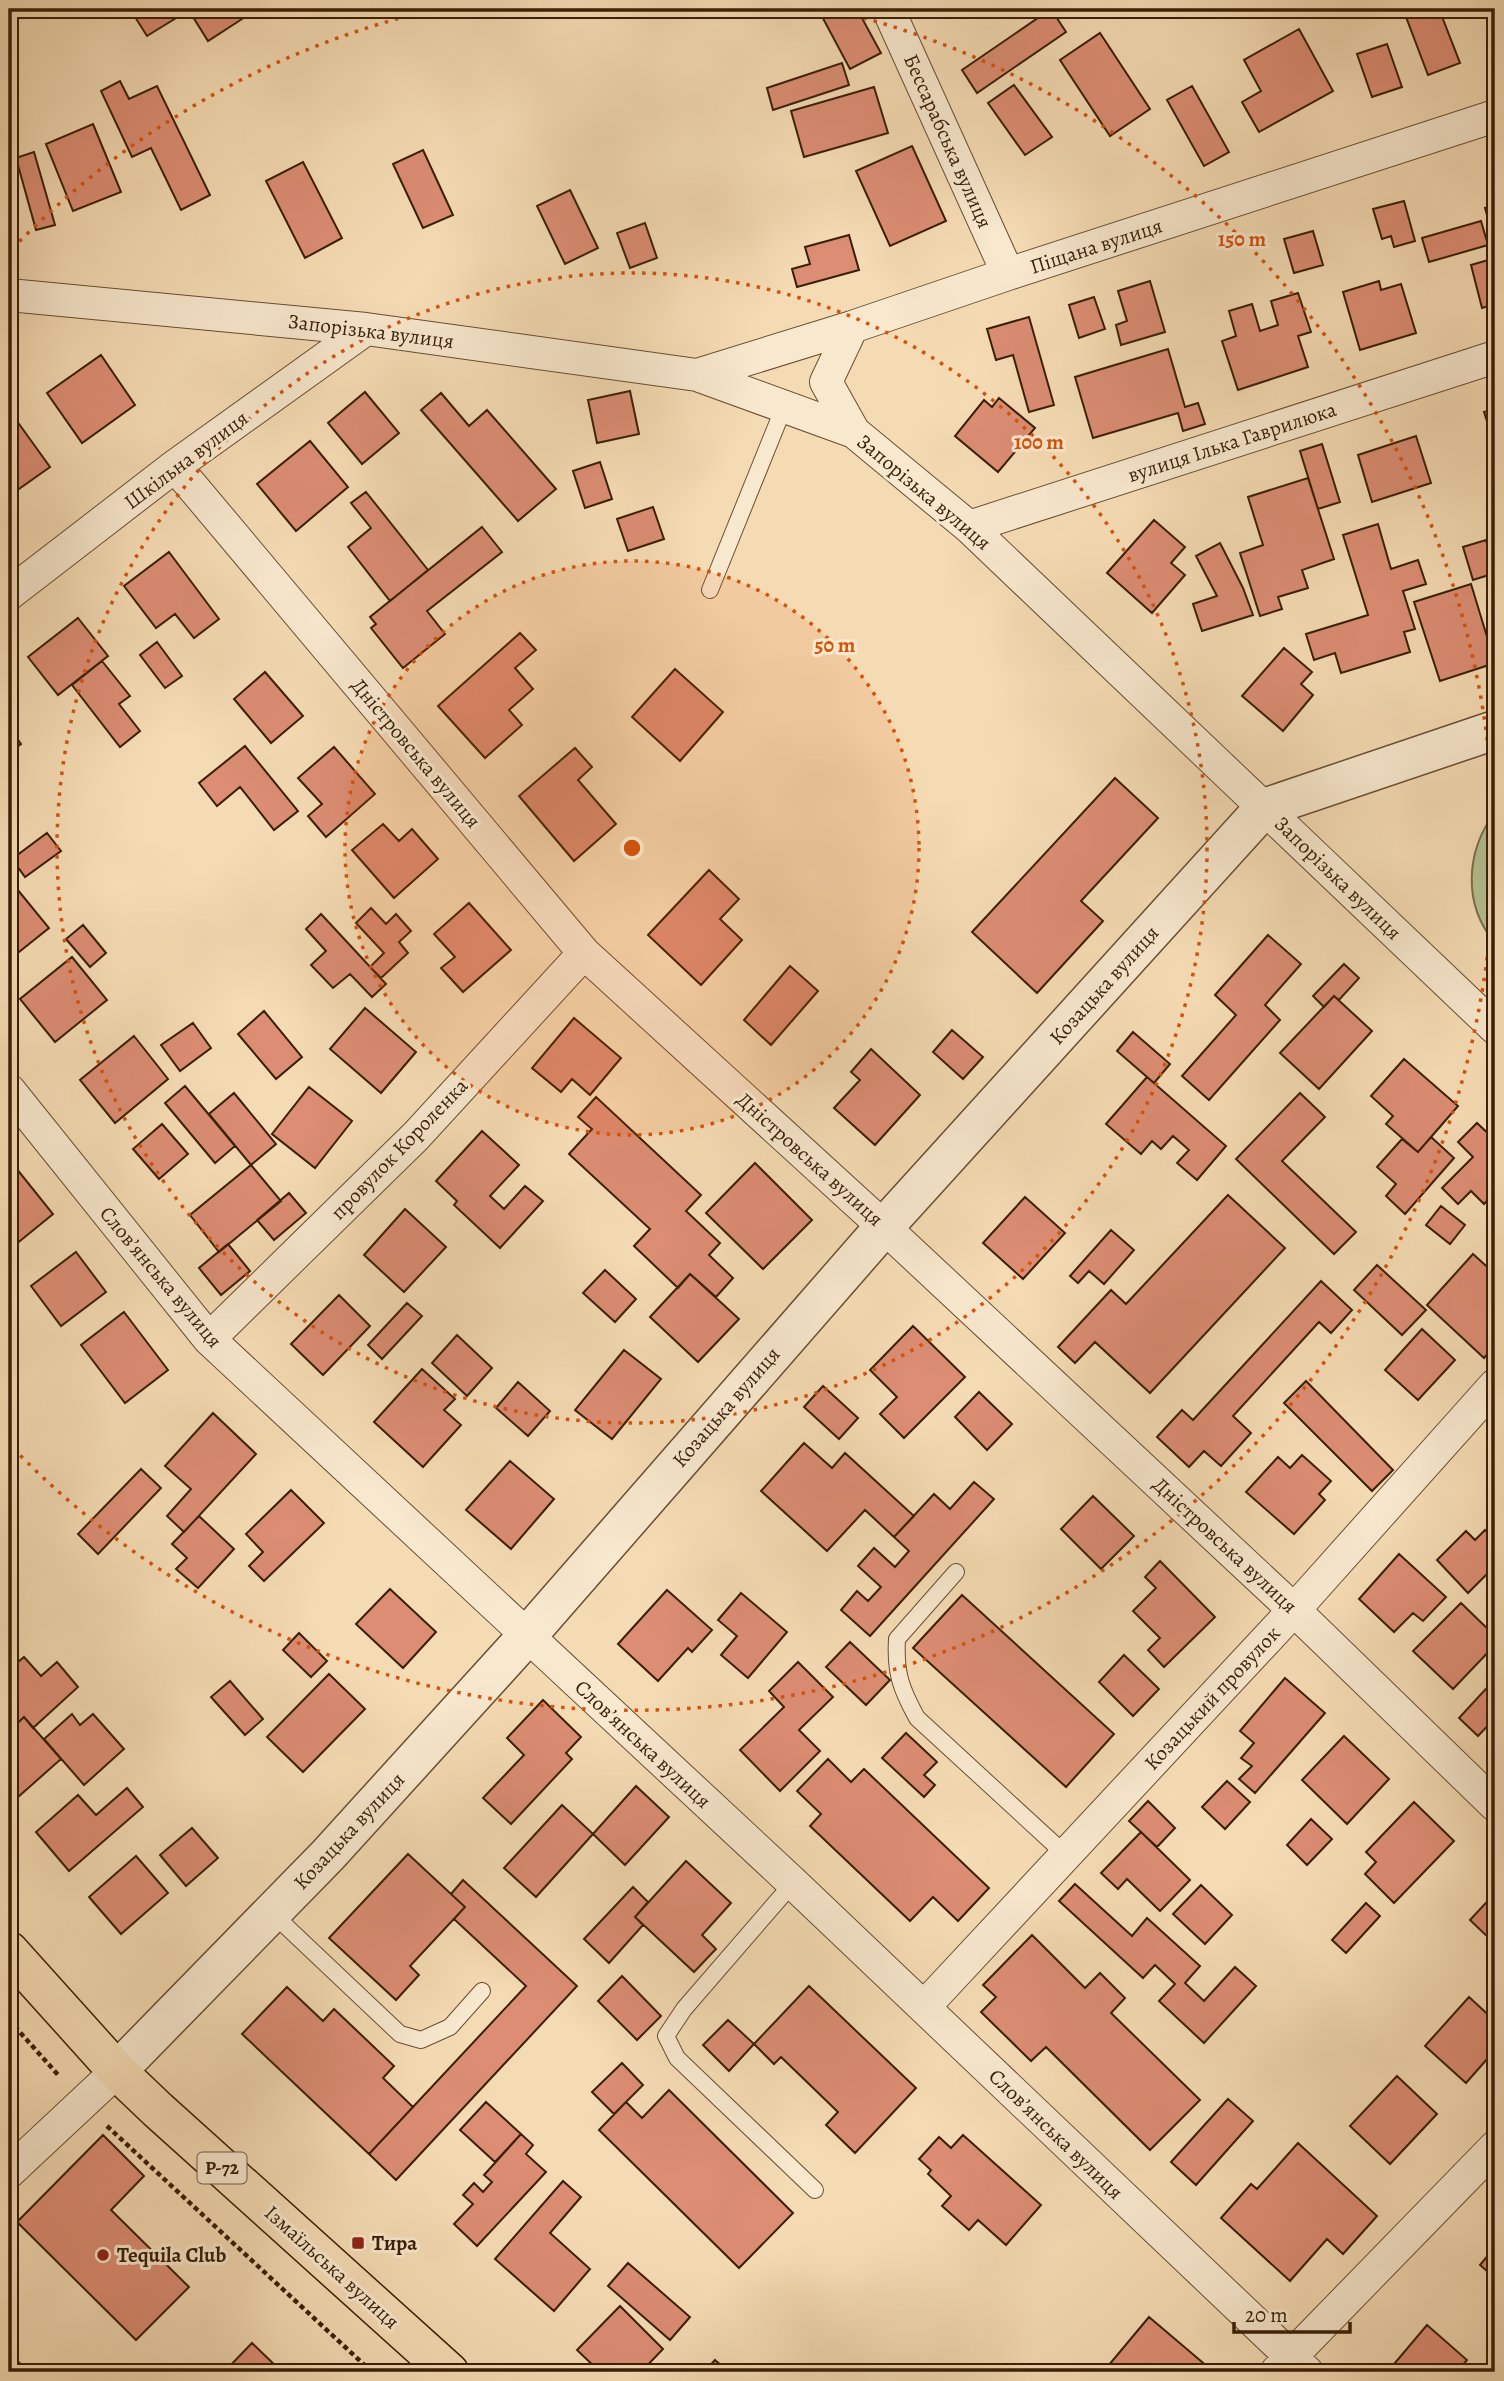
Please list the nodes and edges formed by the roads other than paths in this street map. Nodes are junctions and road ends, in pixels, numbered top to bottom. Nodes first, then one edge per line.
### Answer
1 (888, 9) edge
2 (1495, 116) edge
3 (1008, 274) junction
4 (9, 295) edge
5 (852, 327) junction
6 (366, 329) junction
7 (1495, 356) edge
8 (697, 375) junction
9 (784, 407) junction
10 (854, 432) junction
11 (175, 466) junction
12 (970, 527) junction
13 (710, 590) dead end
14 (9, 594) edge
15 (1495, 730) edge
16 (1264, 808) junction
17 (584, 953) junction
18 (1495, 1028) edge
19 (9, 1090) edge
20 (884, 1227) junction
21 (209, 1339) junction
22 (1495, 1385) edge
23 (956, 1572) dead end
24 (1294, 1610) junction
25 (527, 1636) junction
26 (1495, 1805) edge
27 (1066, 1855) junction
28 (793, 1883) junction
29 (272, 1913) junction
30 (9, 1951) edge
31 (482, 1991) dead end
32 (923, 2007) junction
33 (117, 2071) junction
34 (1495, 2147) edge
35 (9, 2172) edge
36 (815, 2190) dead end
37 (1291, 2367) edge
38 (449, 2372) edge

1 - 3 street, Бессарабська вулиця
2 - 3 street, Піщана вулиця
3 - 5 street, Піщана вулиця
4 - 6 street, Запорізька вулиця
5 - 8 street, Піщана вулиця
5 - 10 street
6 - 8 street, Запорізька вулиця
6 - 11 street, Шкільна вулиця
7 - 12 street, вулиця Ілька Гаврилюка
8 - 9 street, Запорізька вулиця
9 - 10 street, Запорізька вулиця
9 - 13 lane
10 - 12 street, Запорізька вулиця
11 - 14 street, Шкільна вулиця
11 - 17 street, Дністровська вулиця
12 - 16 street, Запорізька вулиця
15 - 16 street, Козацька вулиця
16 - 18 street, Запорізька вулиця
16 - 20 street, Козацька вулиця
17 - 20 street, Дністровська вулиця
17 - 21 street, провулок Короленка
19 - 21 street, Словʼянська вулиця
20 - 24 street, Дністровська вулиця
20 - 25 street, Козацька вулиця
21 - 25 street, Словʼянська вулиця
22 - 24 street, Козацький провулок
23 - 27 lane
24 - 26 street, Дністровська вулиця
24 - 27 street, Козацький провулок
25 - 28 street, Словʼянська вулиця
25 - 29 street, Козацька вулиця
27 - 32 street, Козацький провулок
28 - 32 street, Словʼянська вулиця
28 - 36 lane
29 - 31 lane
29 - 33 street, Козацька вулиця
30 - 33 main road, Ізмаїльська вулиця / Р-72
32 - 37 street, Словʼянська вулиця
33 - 35 street, Козацька вулиця
33 - 38 main road, Ізмаїльська вулиця / Р-72
34 - 37 street

